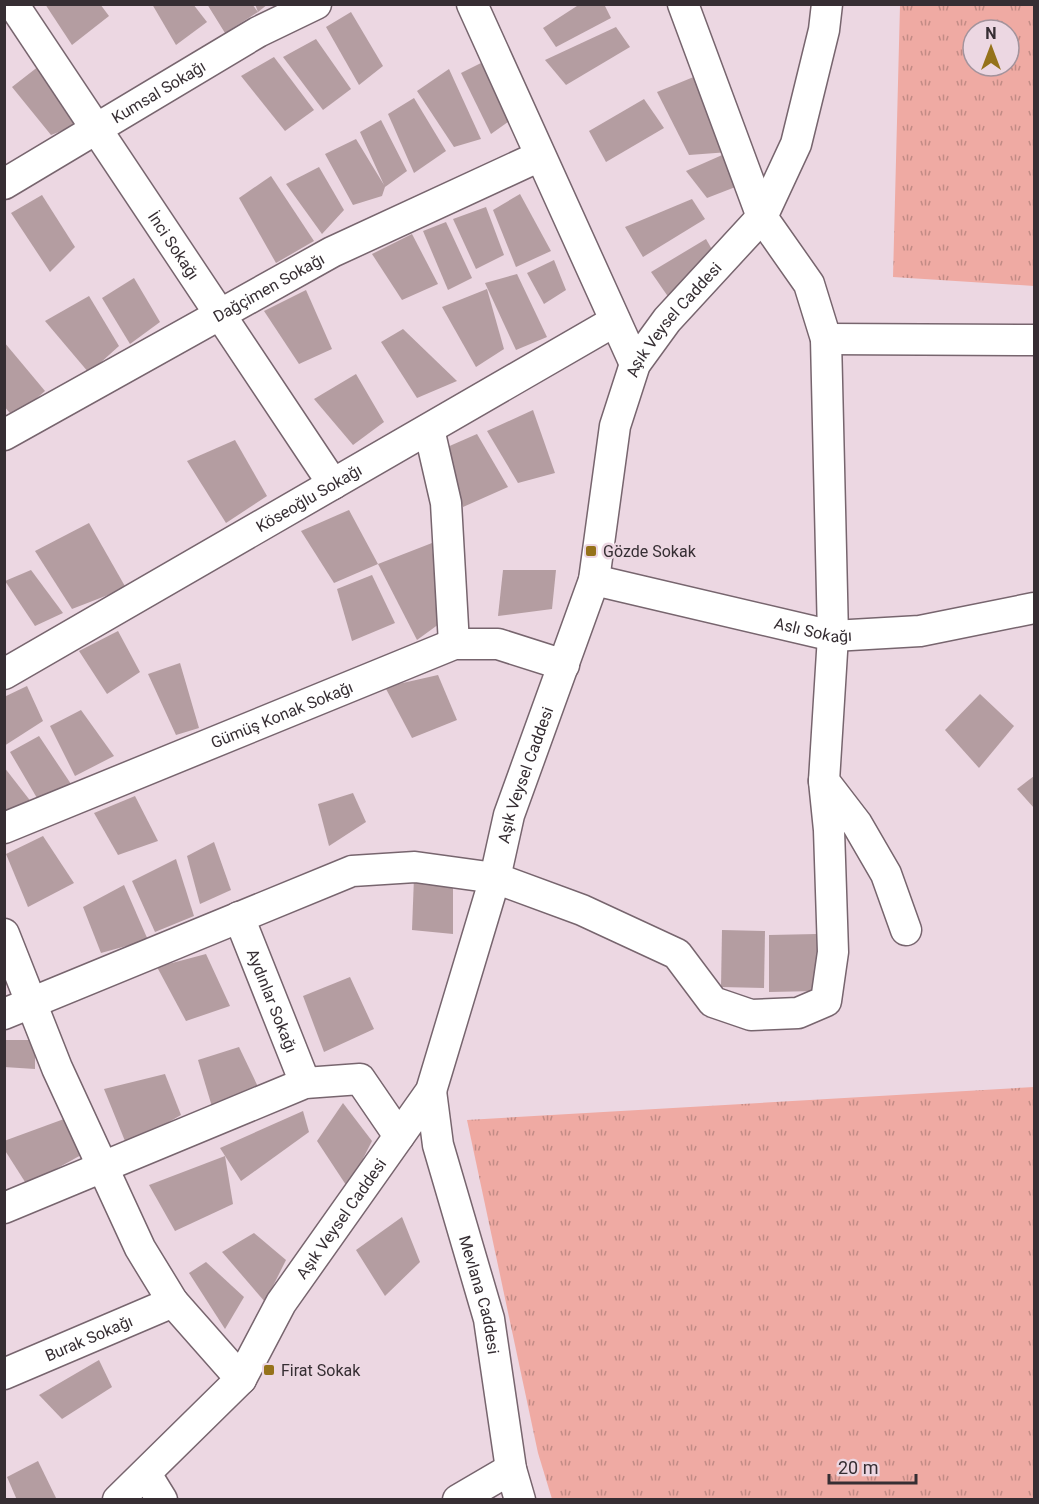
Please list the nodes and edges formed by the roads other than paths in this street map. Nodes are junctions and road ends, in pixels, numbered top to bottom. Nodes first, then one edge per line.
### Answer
1 (13, 4) edge
2 (316, 4) edge
3 (472, 4) edge
4 (683, 4) edge
5 (826, 4) edge
6 (96, 129) junction
7 (540, 156) junction
8 (4, 184) edge
9 (762, 217) junction
10 (220, 315) junction
11 (615, 321) junction
12 (826, 339) junction
13 (1035, 340) edge
14 (635, 364) junction
15 (429, 429) junction
16 (4, 435) edge
17 (333, 484) junction
18 (594, 580) junction
19 (1035, 608) edge
20 (833, 636) junction
21 (454, 644) junction
22 (564, 665) junction
23 (4, 674) edge
24 (824, 781) junction
25 (4, 828) edge
26 (495, 878) junction
27 (239, 917) junction
28 (906, 930) dead end
29 (4, 934) edge
30 (18, 1008) edge
31 (305, 1083) junction
32 (431, 1091) junction
33 (399, 1136) junction
34 (102, 1167) junction
35 (4, 1208) edge
36 (173, 1302) junction
37 (4, 1374) edge
38 (241, 1380) junction
39 (511, 1469) junction
40 (146, 1474) junction
41 (118, 1500) edge
42 (162, 1500) edge
43 (458, 1500) edge
44 (520, 1500) edge

1 - 6 street, İnci Sokağı
2 - 6 street, Kumsal Sokağı
3 - 7 street
4 - 9 street
5 - 9 street, Aşık Veysel Caddesi
6 - 8 street, Kumsal Sokağı
6 - 10 street, İnci Sokağı
7 - 10 street, Dağçimen Sokağı
7 - 11 street
9 - 12 street
9 - 14 street, Aşık Veysel Caddesi
10 - 16 street, Dağçimen Sokağı
10 - 17 street, İnci Sokağı
11 - 14 street
11 - 15 street, Köseoğlu Sokağı
12 - 13 street
12 - 20 street
14 - 18 street, Aşık Veysel Caddesi
15 - 17 street, Köseoğlu Sokağı
15 - 21 street
17 - 23 street, Köseoğlu Sokağı
18 - 20 street, Aslı Sokağı
18 - 22 street, Aşık Veysel Caddesi
19 - 20 street, Aslı Sokağı
20 - 24 street
21 - 22 street, Gümüş Konak Sokağı
21 - 25 street, Gümüş Konak Sokağı
22 - 26 street, Aşık Veysel Caddesi
24 - 26 street
24 - 28 street
26 - 27 street
26 - 32 street, Aşık Veysel Caddesi
27 - 30 street
27 - 31 street, Aydınlar Sokağı
29 - 30 street
30 - 34 street
31 - 33 street
31 - 34 street
32 - 33 street, Aşık Veysel Caddesi
32 - 39 street, Mevlana Caddesi
33 - 38 street, Aşık Veysel Caddesi
34 - 35 street
34 - 36 street
36 - 37 street, Burak Sokağı
36 - 38 street
38 - 40 street, Aşık Veysel Caddesi
39 - 43 street
39 - 44 street, Mevlana Caddesi
40 - 41 street, Aşık Veysel Caddesi
40 - 42 street

